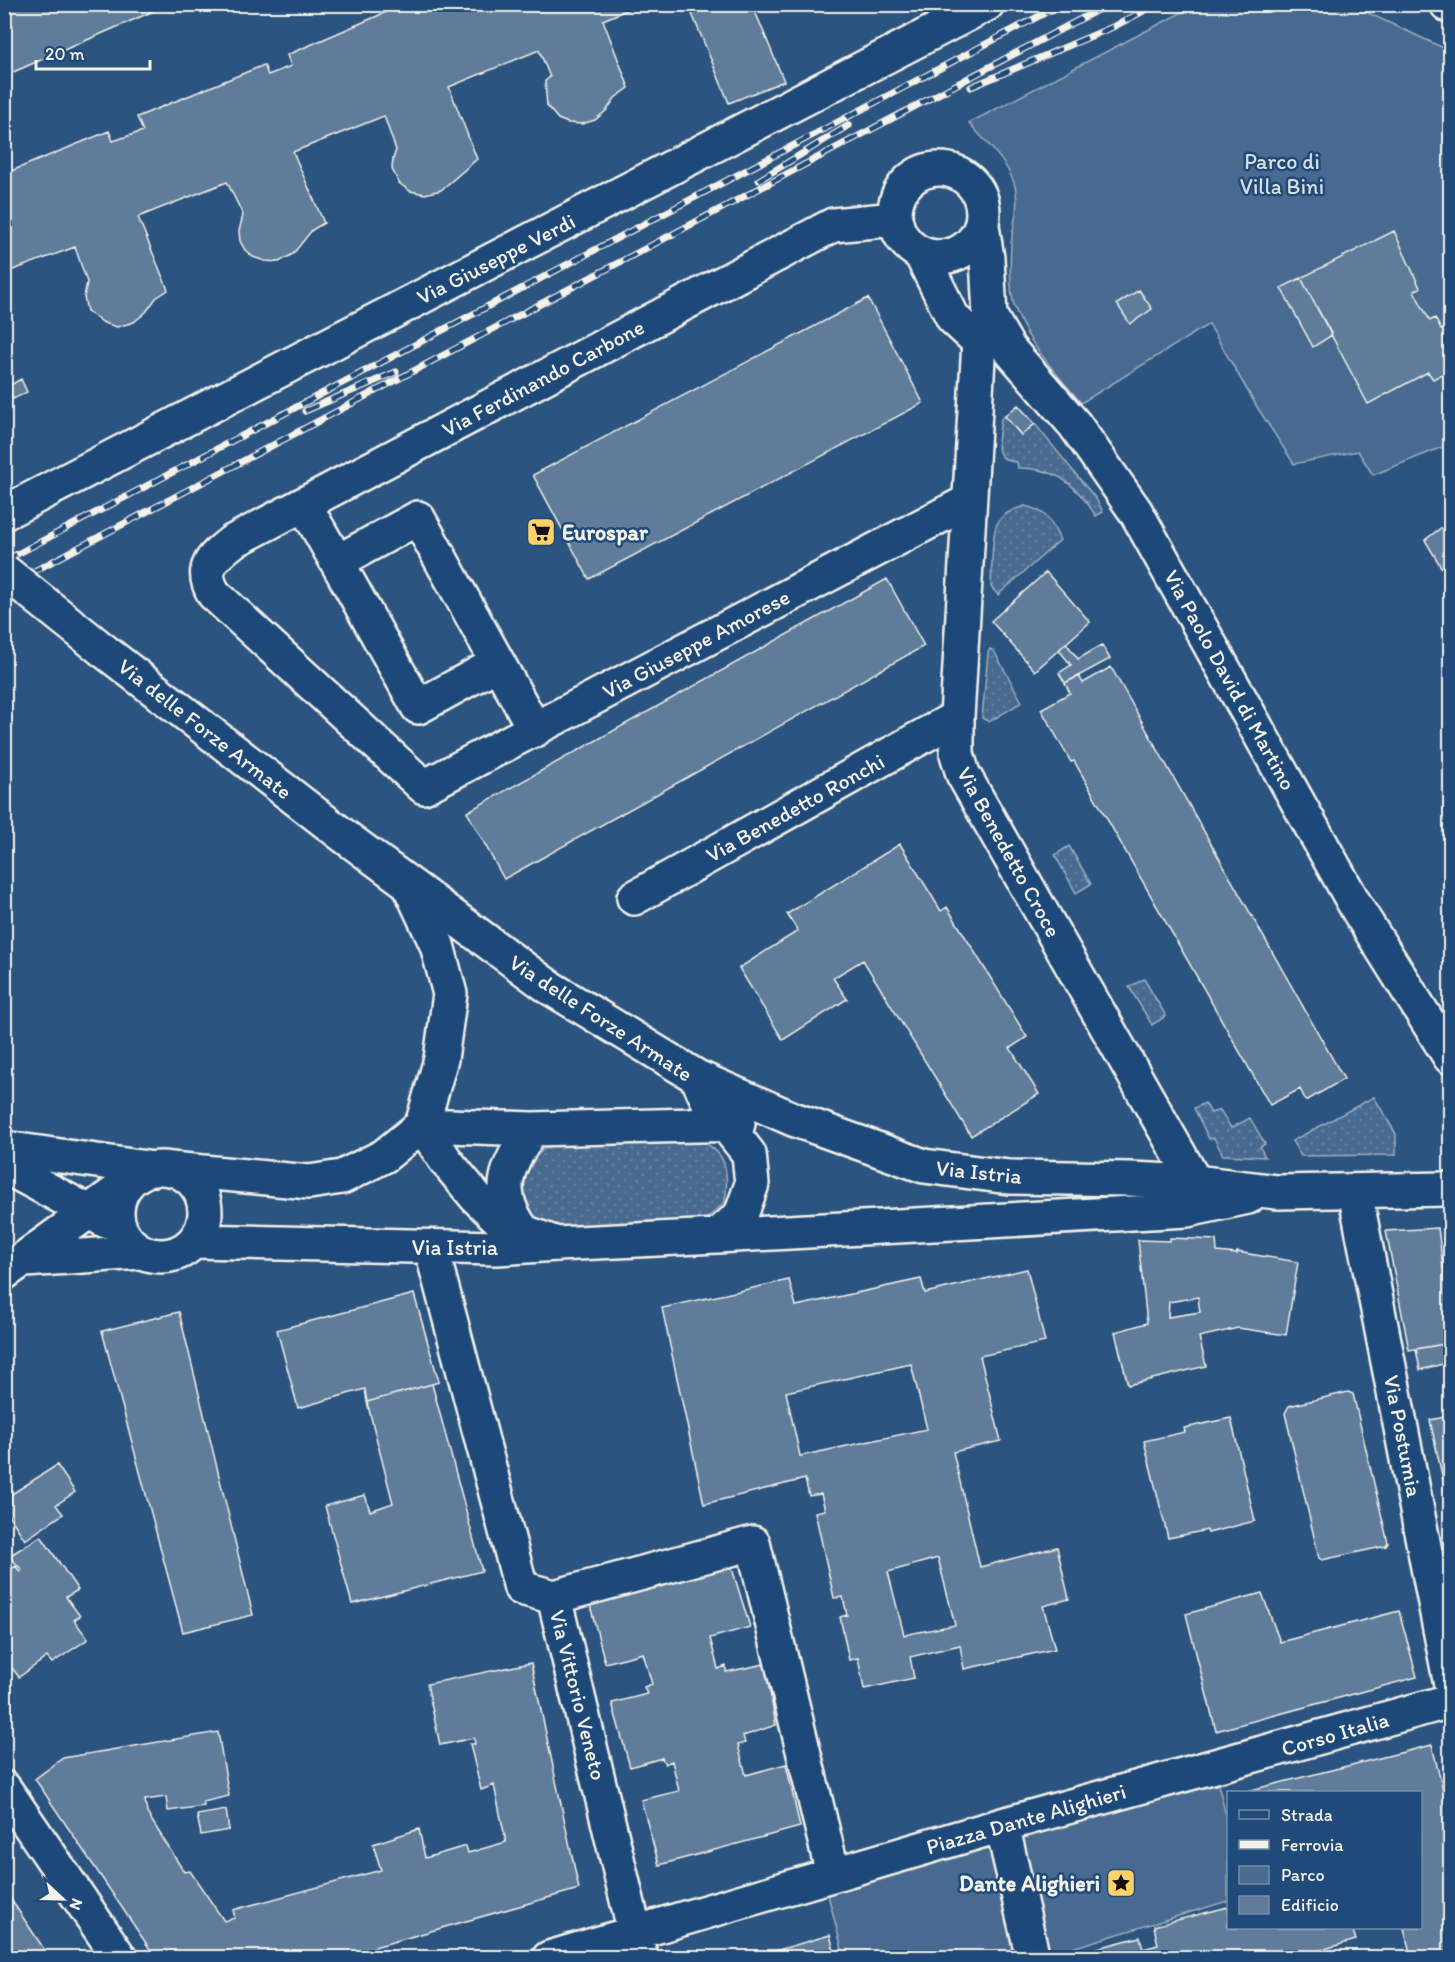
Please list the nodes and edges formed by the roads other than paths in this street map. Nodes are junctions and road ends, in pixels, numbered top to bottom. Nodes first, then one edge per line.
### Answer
1 (987, 4) edge
2 (895, 219) junction
3 (982, 226) junction
4 (921, 254) junction
5 (984, 329) junction
6 (969, 501) junction
7 (304, 504) junction
8 (6, 506) edge
9 (337, 562) junction
10 (4, 571) edge
11 (498, 663) junction
12 (957, 717) junction
13 (535, 730) junction
14 (424, 788) joint
15 (408, 883) junction
16 (634, 898) dead end
17 (1450, 1057) edge
18 (697, 1077) junction
19 (793, 1119) junction
20 (422, 1125) junction
21 (722, 1125) junction
22 (532, 1129) junction
23 (4, 1148) edge
24 (4, 1166) edge
25 (150, 1174) junction
26 (1196, 1182) junction
27 (1450, 1190) edge
28 (1277, 1192) junction
29 (1355, 1192) junction
30 (88, 1212) junction
31 (524, 1232) junction
32 (717, 1236) junction
33 (131, 1240) junction
34 (194, 1241) junction
35 (556, 1244) junction
36 (431, 1247) junction
37 (15, 1266) edge
38 (554, 1597) junction
39 (1450, 1680) edge
40 (1450, 1701) edge
41 (1219, 1766) joint
42 (4, 1788) edge
43 (1002, 1825) junction
44 (833, 1874) junction
45 (638, 1944) edge
46 (120, 1958) edge
47 (549, 1958) edge
48 (1033, 1958) edge

1 - 8 street, Via Giuseppe Verdi
2 - 3 street
2 - 4 street
2 - 7 street, Via Ferdinando Carbone
3 - 4 street
3 - 5 street, Via Benedetto Croce
4 - 5 street
5 - 6 street, Via Benedetto Croce
5 - 17 street, Via Paolo David di Martino
6 - 12 street, Via Benedetto Croce
6 - 13 street, Via Giuseppe Amorese
7 - 9 street
7 - 14 street, Via Ferdinando Carbone
9 - 11 street
9 - 11 street
10 - 15 street, Via delle Forze Armate, bridge
11 - 13 street
12 - 16 street, Via Benedetto Ronchi
12 - 26 street, Via Benedetto Croce
13 - 14 street, Via Giuseppe Amorese
15 - 18 street, Via delle Forze Armate
15 - 20 street, Via delle Forze Armate
18 - 19 street, Via Istria
18 - 21 street, Via delle Forze Armate
19 - 21 street
19 - 26 street, Via Istria
20 - 22 street
20 - 25 street
20 - 31 street, Via Istria
21 - 22 street
21 - 32 street
22 - 31 street
23 - 25 street
24 - 30 street
25 - 30 street
25 - 33 street
25 - 34 street
26 - 28 street, Via Istria
27 - 29 street, Via Istria
28 - 29 street, Via Istria
28 - 32 street, Via Istria
29 - 39 street, Via Postumia
30 - 33 street
30 - 37 street
31 - 35 street, Via Istria
32 - 35 street, Via Istria
33 - 34 street
33 - 37 street
34 - 36 street, Via Istria
35 - 36 street, Via Istria
36 - 38 street, Via Vittorio Veneto
38 - 44 street
38 - 45 street, Via Vittorio Veneto
40 - 41 street, Corso Italia
41 - 43 street, Piazza Dante Alighieri
42 - 46 street
43 - 44 street, Piazza Dante Alighieri
43 - 48 street
44 - 45 street, Piazza Dante Alighieri
45 - 47 street, Piazza Dante Alighieri

